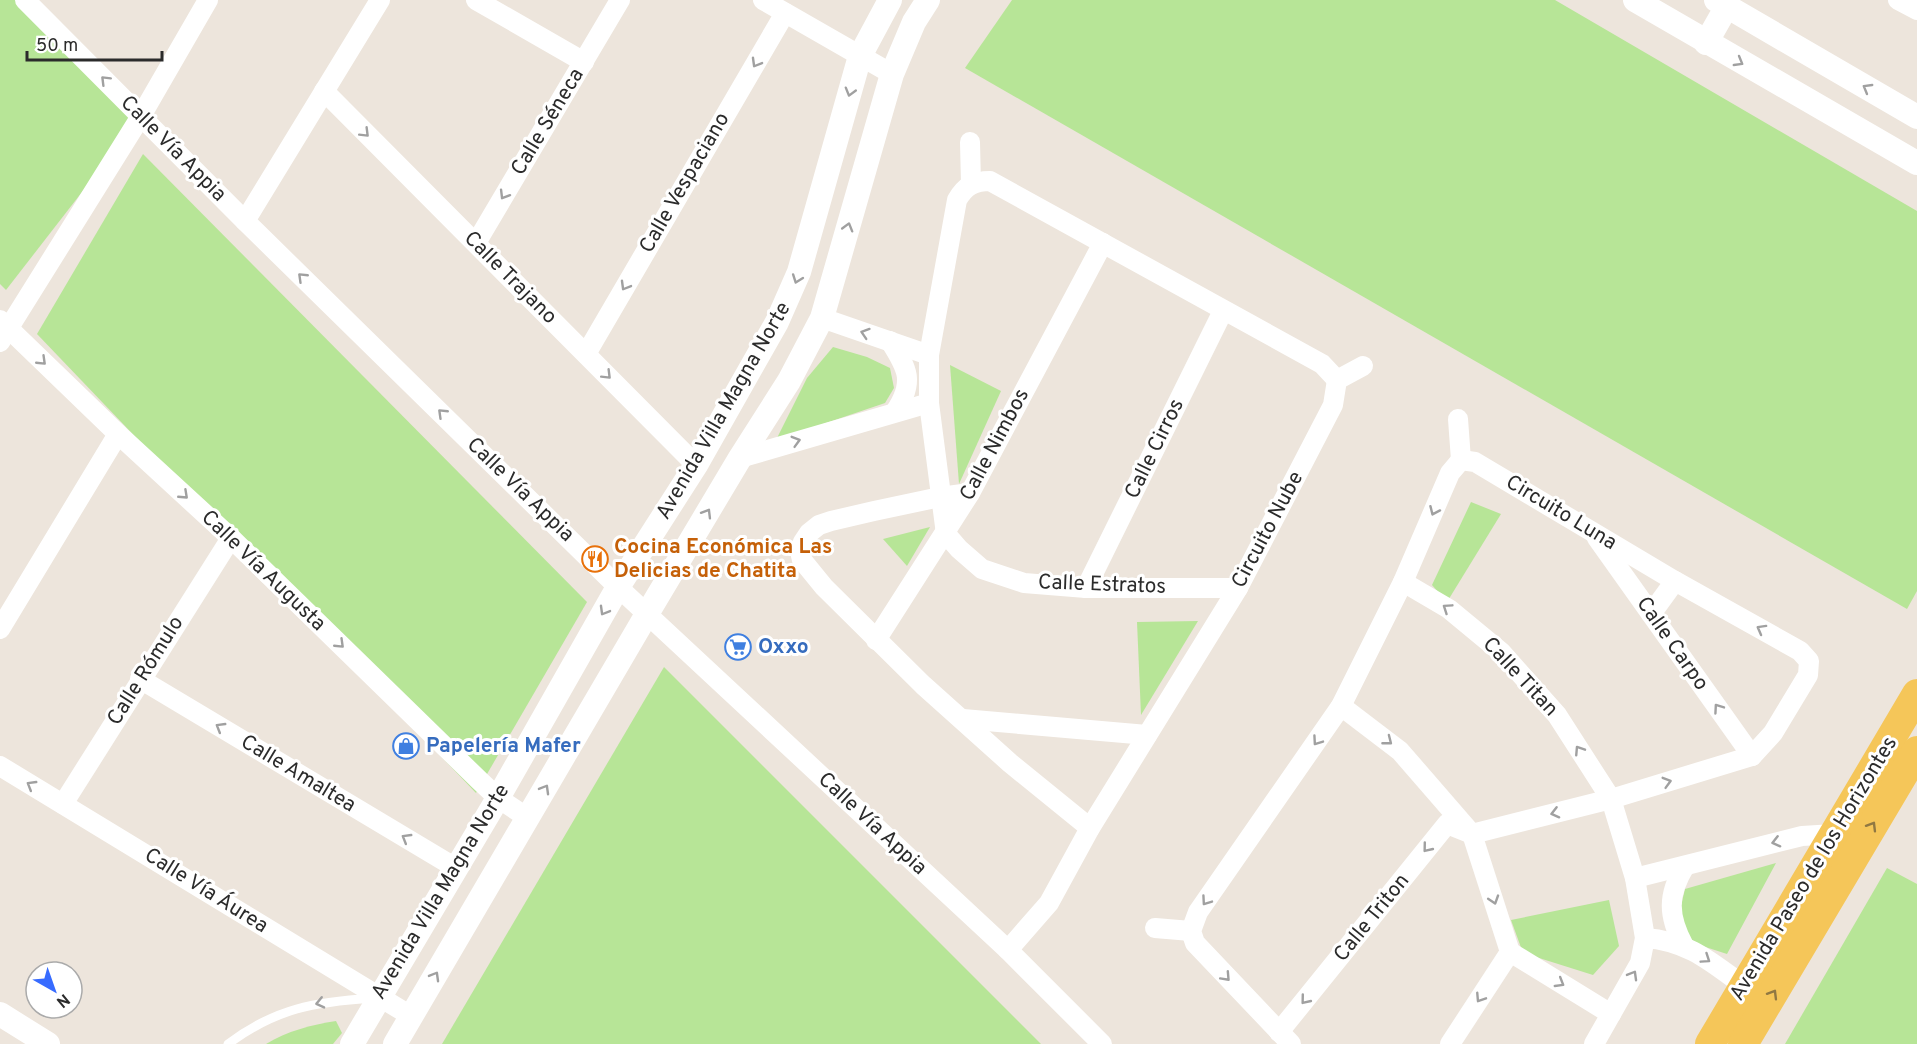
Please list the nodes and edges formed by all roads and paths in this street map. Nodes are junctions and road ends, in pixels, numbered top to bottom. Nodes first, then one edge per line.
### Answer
1 (208, 0) edge
2 (380, 0) edge
3 (476, 0) edge
4 (620, 0) edge
5 (764, 0) edge
6 (890, 0) edge
7 (928, 0) edge
8 (1635, 0) edge
9 (1898, 0) edge
10 (1722, 3) edge
11 (34, 4) edge
12 (1917, 10) edge
13 (785, 13) junction
14 (1706, 43) junction
15 (860, 56) junction
16 (584, 62) junction
17 (892, 74) junction
18 (324, 91) junction
19 (141, 116) junction
20 (1917, 117) edge
21 (970, 142) dead end
22 (1917, 163) edge
23 (971, 184) junction
24 (245, 220) junction
25 (476, 243) junction
26 (1103, 243) junction
27 (1223, 311) junction
28 (822, 318) junction
29 (3, 330) edge
30 (890, 341) junction
31 (586, 354) junction
32 (929, 355) junction
33 (1363, 366) dead end
34 (1337, 380) junction
35 (929, 403) junction
36 (895, 412) junction
37 (1458, 419) dead end
38 (118, 434) junction
39 (740, 458) junction
40 (1461, 460) junction
41 (696, 465) junction
42 (970, 493) junction
43 (940, 497) junction
44 (1593, 532) junction
45 (946, 534) junction
46 (231, 538) junction
47 (1675, 581) junction
48 (1402, 582) junction
49 (618, 587) junction
50 (1086, 588) junction
51 (1238, 588) junction
52 (647, 614) junction
53 (1651, 614) junction
54 (0, 629) edge
55 (876, 640) junction
56 (140, 679) junction
57 (1917, 694) edge
58 (1341, 706) junction
59 (963, 719) junction
60 (1148, 735) junction
61 (1752, 756) junction
62 (1916, 756) edge
63 (0, 766) edge
64 (498, 798) junction
65 (1611, 798) junction
66 (63, 804) junction
67 (528, 818) junction
68 (1090, 828) junction
69 (1472, 834) junction
70 (1834, 834) junction
71 (1685, 866) junction
72 (456, 868) junction
73 (1635, 878) junction
74 (1155, 928) dead end
75 (1191, 931) junction
76 (1645, 938) junction
77 (1684, 946) junction
78 (1008, 950) junction
79 (1510, 952) junction
80 (1744, 986) junction
81 (378, 997) junction
82 (0, 1014) edge
83 (1611, 1014) junction
84 (411, 1016) junction
85 (1285, 1038) edge
86 (352, 1039) edge
87 (48, 1044) edge
88 (228, 1044) edge
89 (395, 1044) edge
90 (1102, 1044) edge
91 (1450, 1044) edge
92 (1594, 1044) edge
93 (1710, 1044) edge
94 (1743, 1044) edge

1 - 19 street
2 - 18 street
3 - 16 street
4 - 16 street, Calle Séneca
5 - 13 street
6 - 15 street, Avenida Villa Magna Norte
7 - 17 street, Avenida Villa Magna Norte
8 - 14 street
9 - 12 street
10 - 14 street
20 -> 10 street
19 -> 11 street, Calle Vía Appia
13 - 15 street
13 -> 31 street, Calle Vespaciano
14 -> 22 street
15 - 17 street
15 -> 41 street, Avenida Villa Magna Norte
16 -> 25 street, Calle Séneca
28 -> 17 street, Avenida Villa Magna Norte
18 - 24 street
18 -> 25 street, Calle Trajano
19 - 24 street, Calle Vía Appia
19 - 29 street
21 - 23 street
23 - 26 street
23 - 32 street
49 -> 24 street, Calle Vía Appia
25 - 31 street, Calle Trajano
26 - 27 street
26 - 42 street, Calle Nimbos
27 - 34 street
27 - 50 street, Calle Cirros
30 -> 28 street
28 - 39 street, Avenida Villa Magna Norte
29 -> 38 street, Calle Vía Augusta
30 - 32 street
30 - 36 street
31 -> 41 street, Calle Trajano
32 - 35 street
33 - 34 street
34 - 51 street, Circuito Nube
35 - 36 street
35 - 43 street
39 -> 36 street
37 - 40 street
38 -> 46 street, Calle Vía Augusta
38 - 54 street
52 -> 39 street, Avenida Villa Magna Norte
40 - 44 street, Circuito Luna
40 -> 48 street
41 - 49 street, Avenida Villa Magna Norte
42 - 43 street
42 - 45 street, Calle Nimbos
43 - 45 street
43 - 55 street
44 - 47 street, Circuito Luna
44 - 53 street, Calle Carpo
45 - 50 street, Calle Estratos
45 - 55 street, Calle Nimbos
46 - 56 street, Calle Rómulo
46 -> 64 street, Calle Vía Augusta
47 - 53 street
61 -> 47 street, Circuito Luna
48 - 58 street
65 -> 48 street, Calle Titan
49 - 52 street, Calle Vía Appia
49 -> 64 street, Avenida Villa Magna Norte
50 - 51 street, Calle Estratos
51 - 60 street, Circuito Nube
67 -> 52 street, Avenida Villa Magna Norte
52 - 78 street, Calle Vía Appia
61 -> 53 street, Calle Carpo
55 - 59 street
56 - 66 street, Calle Rómulo
72 -> 56 street, Calle Amaltea
57 - 70 main road, Avenida Paseo de los Horizontes
58 -> 69 street
58 -> 75 street
59 - 60 street
59 - 68 street
60 - 68 street, Circuito Nube
65 -> 61 street
94 -> 62 main road, Avenida Paseo de los Horizontes
66 -> 63 street, Calle Vía Áurea
64 - 67 street, Calle Vía Augusta
64 - 72 street, Avenida Villa Magna Norte
65 -> 69 street
65 - 73 street
66 - 81 street, Calle Vía Áurea
84 -> 67 street, Avenida Villa Magna Norte
68 - 78 street, Circuito Nube
69 -> 79 street
69 -> 85 street, Calle Triton
70 -> 71 street
70 - 80 main road, Avenida Paseo de los Horizontes
71 - 73 street
71 - 77 street
72 - 81 street, Avenida Villa Magna Norte
73 - 76 street
74 - 75 street
75 -> 85 street
76 - 77 street
83 -> 76 street
77 -> 80 street
78 - 90 street, Calle Vía Appia
79 -> 83 street
79 -> 91 street
80 - 93 main road, Avenida Paseo de los Horizontes
81 - 84 street, Calle Vía Áurea
81 - 86 street, Avenida Villa Magna Norte
81 -> 88 lane
82 - 87 street
83 - 92 street
84 - 89 street, Avenida Villa Magna Norte

